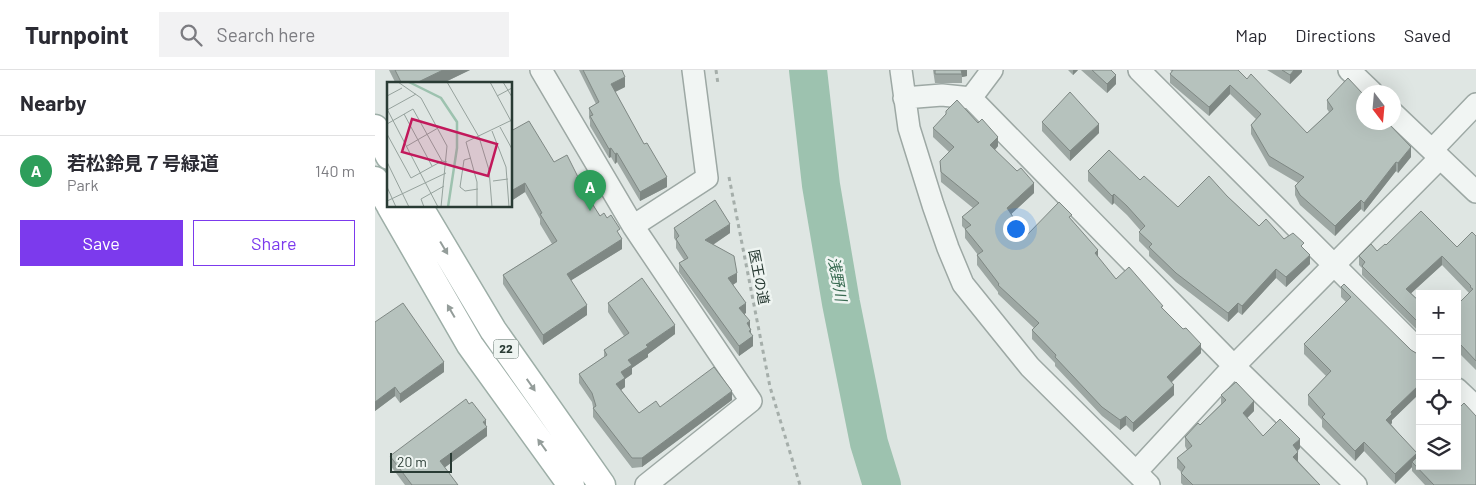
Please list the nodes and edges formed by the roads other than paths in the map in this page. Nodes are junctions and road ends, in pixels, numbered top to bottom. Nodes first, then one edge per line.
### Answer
1 (541, 70) edge
2 (693, 70) edge
3 (901, 70) edge
4 (992, 70) edge
5 (1139, 70) edge
6 (1349, 70) edge
7 (1365, 85) edge
8 (905, 98) junction
9 (971, 98) junction
10 (1476, 104) edge
11 (1401, 121) edge
12 (375, 128) edge
13 (387, 152) edge
14 (1436, 154) junction
15 (375, 180) edge
16 (1476, 192) edge
17 (387, 201) edge
18 (391, 208) edge
19 (420, 208) edge
20 (633, 226) junction
21 (1334, 266) junction
22 (1416, 347) edge
23 (1234, 366) junction
24 (1461, 393) edge
25 (1476, 407) edge
26 (1143, 478) edge
27 (571, 485) edge
28 (602, 485) edge
29 (646, 485) edge
30 (1356, 485) edge

1 - 20 street
2 - 20 street
3 - 8 street
4 - 9 street
5 - 21 street
6 - 7 street
8 - 9 street
8 - 26 street
9 - 23 street
10 - 14 street
11 - 14 street
12 - 13 main road
14 - 16 street
14 - 21 street
15 - 17 main road, 22
27 -> 18 main road, 22
19 -> 28 main road, 22
20 - 29 street
21 - 22 street
21 - 23 street
23 - 26 street
23 - 30 street
24 - 25 street

